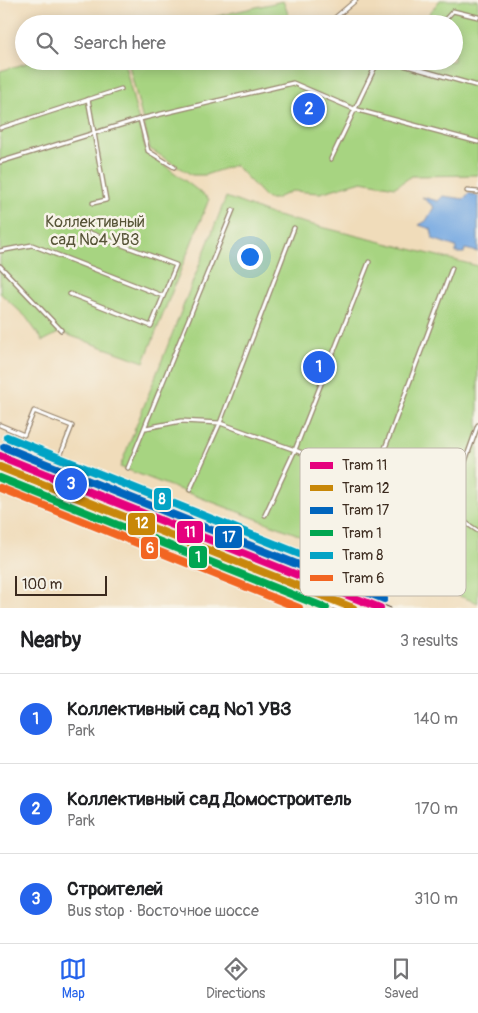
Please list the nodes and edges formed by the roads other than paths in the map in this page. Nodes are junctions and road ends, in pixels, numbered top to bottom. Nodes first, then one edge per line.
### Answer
1 (356, 0) edge
2 (338, 15) edge
3 (450, 15) edge
4 (478, 17) edge
5 (374, 70) edge
6 (421, 70) edge
7 (478, 86) edge
8 (121, 89) dead end
9 (88, 99) junction
10 (354, 109) junction
11 (140, 119) junction
12 (0, 128) edge
13 (93, 132) junction
14 (478, 142) edge
15 (331, 159) dead end
16 (0, 162) edge
17 (174, 167) dead end
18 (467, 191) dead end
19 (478, 192) edge
20 (93, 204) dead end
21 (232, 210) dead end
22 (294, 228) dead end
23 (90, 233) dead end
24 (0, 251) edge
25 (370, 262) dead end
26 (0, 266) edge
27 (452, 268) dead end
28 (70, 294) dead end
29 (163, 296) junction
30 (61, 330) dead end
31 (220, 423) junction
32 (0, 425) edge
33 (478, 425) edge
34 (146, 428) junction
35 (385, 448) edge
36 (295, 450) junction
37 (300, 452) edge
38 (466, 458) edge
39 (0, 467) edge
40 (128, 468) dead end
41 (0, 472) edge
42 (190, 490) dead end
43 (265, 514) dead end
44 (466, 524) edge
45 (478, 531) edge
46 (300, 590) edge
47 (315, 596) edge
48 (346, 608) edge

1 - 2 lane
3 - 4 lane
5 - 10 lane
6 - 7 lane
8 - 9 lane
9 - 12 lane
9 - 13 lane
10 - 11 lane
10 - 14 lane
10 - 15 lane
11 - 13 lane
11 - 17 lane
13 - 16 lane
13 - 20 lane
18 - 19 lane
21 - 34 lane
22 - 31 lane
23 - 29 lane
24 - 29 lane
25 - 36 lane
26 - 30 lane
27 - 35 lane
28 - 29 lane
31 - 34 lane
31 - 36 lane
31 - 42 lane
32 - 39 lane
33 - 38 lane
34 - 40 lane
36 - 37 lane
36 - 43 lane
41 - 46 main road
44 - 45 lane
47 - 48 main road

